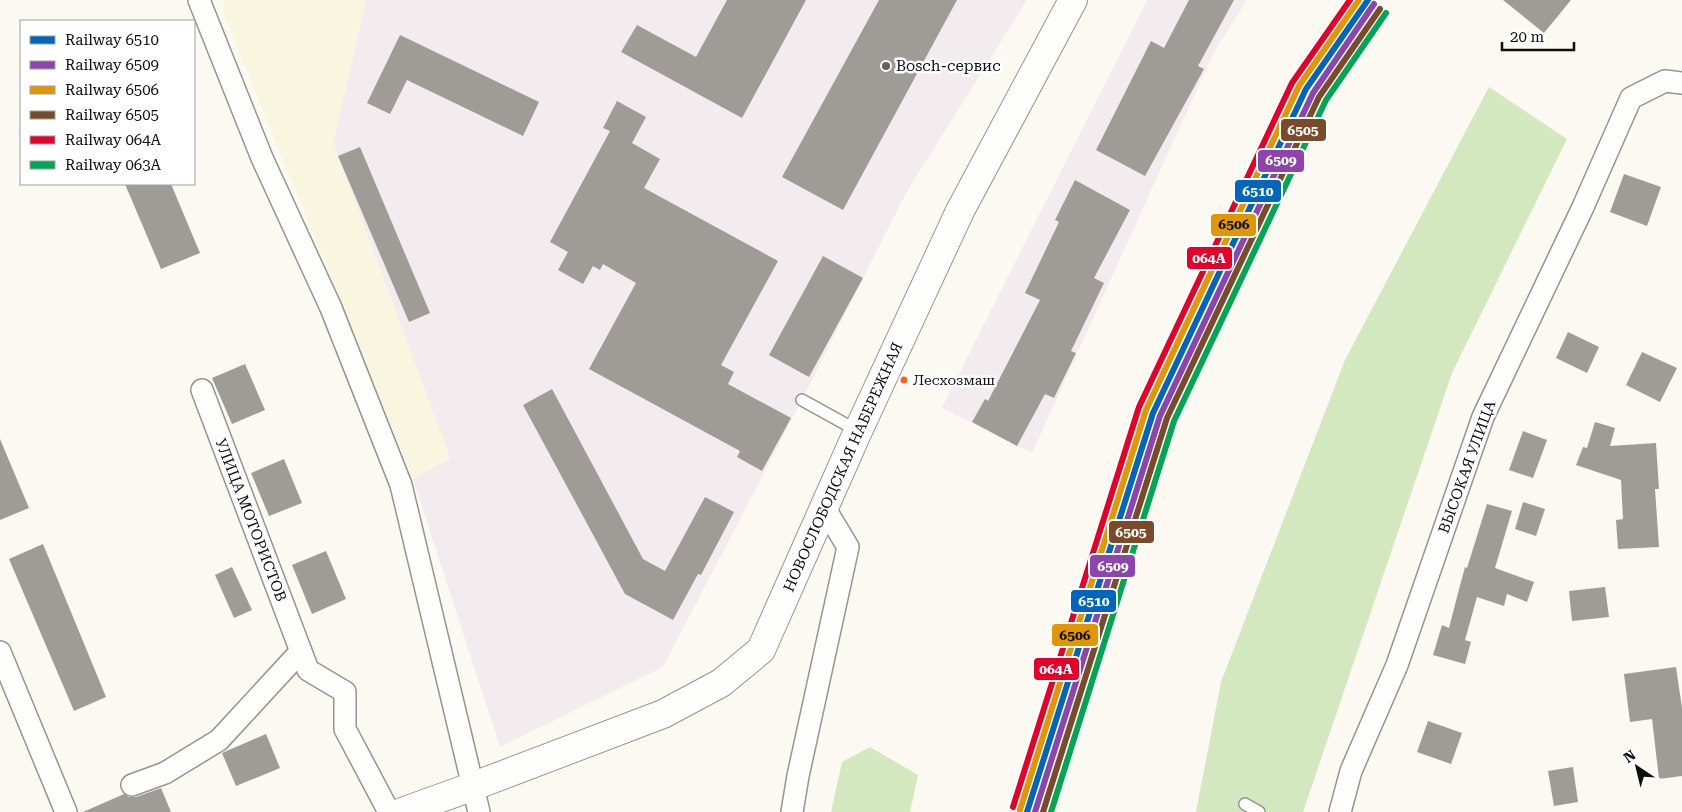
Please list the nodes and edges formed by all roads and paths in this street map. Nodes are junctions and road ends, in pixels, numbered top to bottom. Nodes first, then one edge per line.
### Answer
1 (199, 0) edge
2 (1073, 0) edge
3 (1682, 83) edge
4 (202, 390) dead end
5 (802, 400) dead end
6 (858, 430) junction
7 (824, 507) junction
8 (301, 651) junction
9 (0, 652) edge
10 (132, 785) dead end
11 (476, 799) edge
12 (1245, 804) dead end
13 (66, 812) edge
14 (389, 812) edge
15 (402, 812) edge
16 (792, 812) edge
17 (1259, 812) edge
18 (1340, 812) edge

1 - 11 street
2 - 6 street, НОВОСЛОБОДСКАЯ НАБЕРЕЖНАЯ
3 - 18 street, ВЫСОКАЯ УЛИЦА
4 - 8 street, УЛИЦА МОТОРИСТОВ
5 - 6 lane
6 - 7 street, НОВОСЛОБОДСКАЯ НАБЕРЕЖНАЯ
7 - 11 street, НОВОСЛОБОДСКАЯ НАБЕРЕЖНАЯ
7 - 16 street
8 - 10 street
8 - 14 street, УЛИЦА МОТОРИСТОВ
9 - 13 street
11 - 15 street, НОВОСЛОБОДСКАЯ НАБЕРЕЖНАЯ
12 - 17 lane

